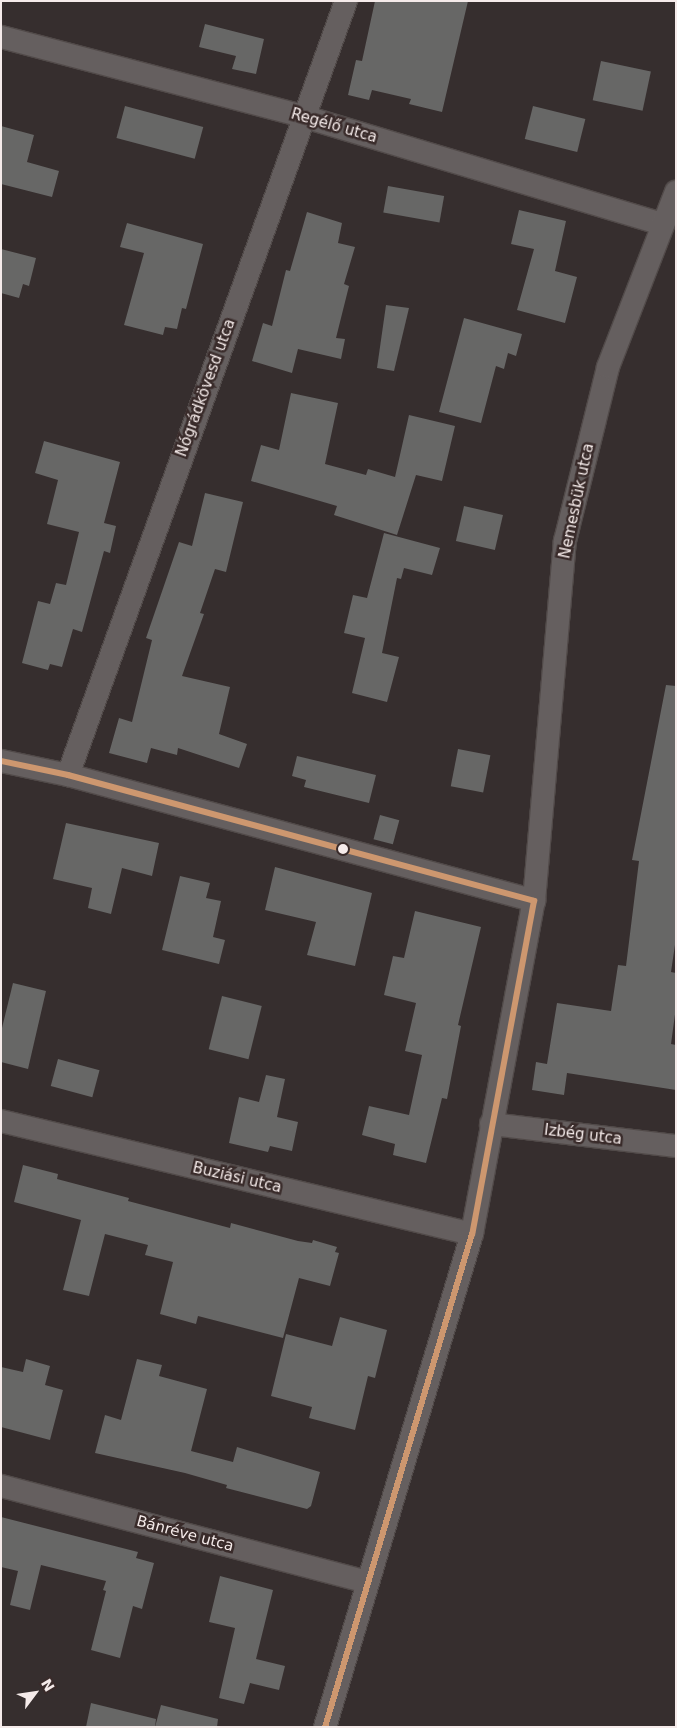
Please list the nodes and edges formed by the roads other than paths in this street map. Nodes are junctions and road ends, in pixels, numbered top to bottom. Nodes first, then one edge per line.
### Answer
1 (346, 1) edge
2 (1, 37) edge
3 (302, 116) junction
4 (676, 192) edge
5 (663, 224) junction
6 (1, 761) edge
7 (68, 775) junction
8 (534, 901) junction
9 (1, 1121) edge
10 (491, 1124) junction
11 (676, 1146) edge
12 (472, 1234) junction
13 (1, 1486) edge
14 (368, 1582) junction
15 (325, 1727) edge

1 - 3 street, Nógrádkövesd utca
2 - 3 street, Regélő utca
3 - 5 street, Regélő utca
3 - 7 street, Nógrádkövesd utca
4 - 5 street, Nemesbük utca
5 - 8 street, Nemesbük utca
6 - 7 street
7 - 8 street
8 - 10 street, Nemesbük utca
9 - 12 street, Buziási utca
10 - 11 street, Izbég utca
10 - 12 street, Nemesbük utca
12 - 14 street, Nemesbük utca
13 - 14 street, Bánréve utca
14 - 15 street, Nemesbük utca

